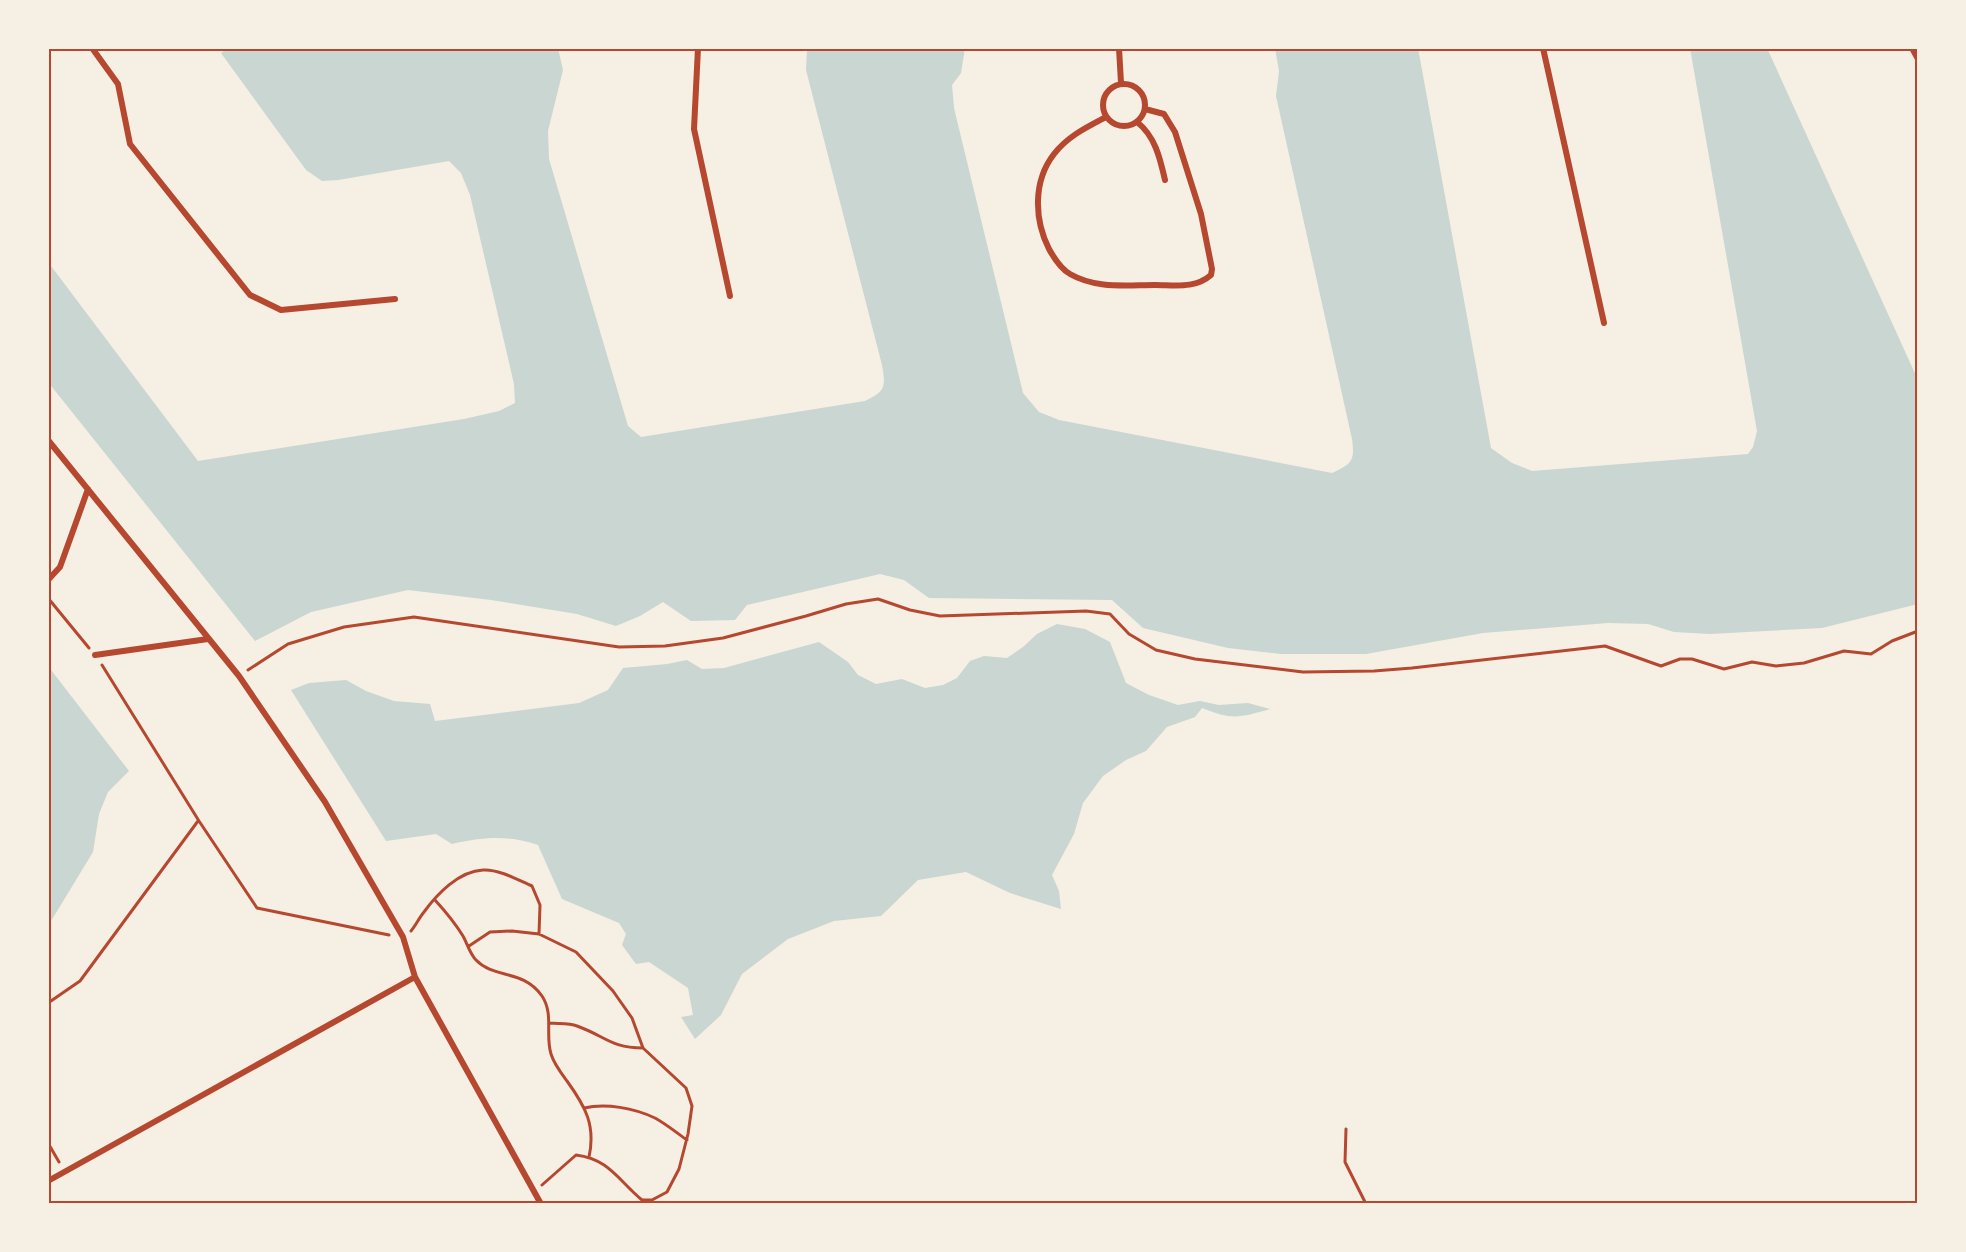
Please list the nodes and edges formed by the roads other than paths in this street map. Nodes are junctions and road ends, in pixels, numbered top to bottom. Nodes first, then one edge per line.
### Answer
1 (92, 48) edge
2 (698, 48) edge
3 (1119, 48) edge
4 (1543, 48) edge
5 (1912, 48) edge
6 (1918, 59) edge
7 (1121, 83) junction
8 (1145, 109) junction
9 (1106, 117) junction
10 (1137, 122) junction
11 (1165, 180) dead end
12 (730, 296) dead end
13 (395, 299) dead end
14 (1604, 323) dead end
15 (48, 440) edge
16 (88, 489) junction
17 (48, 580) edge
18 (208, 639) junction
19 (95, 655) road end
20 (415, 976) junction
21 (48, 1181) edge
22 (541, 1204) edge

1 - 13 street
2 - 12 street
3 - 7 street
4 - 14 street
5 - 6 street
7 - 8 street
7 - 9 street
8 - 9 street
8 - 10 street
9 - 10 street
10 - 11 street
15 - 16 street
16 - 17 street
16 - 18 street
18 - 19 street
18 - 20 street
20 - 21 street
20 - 22 street

